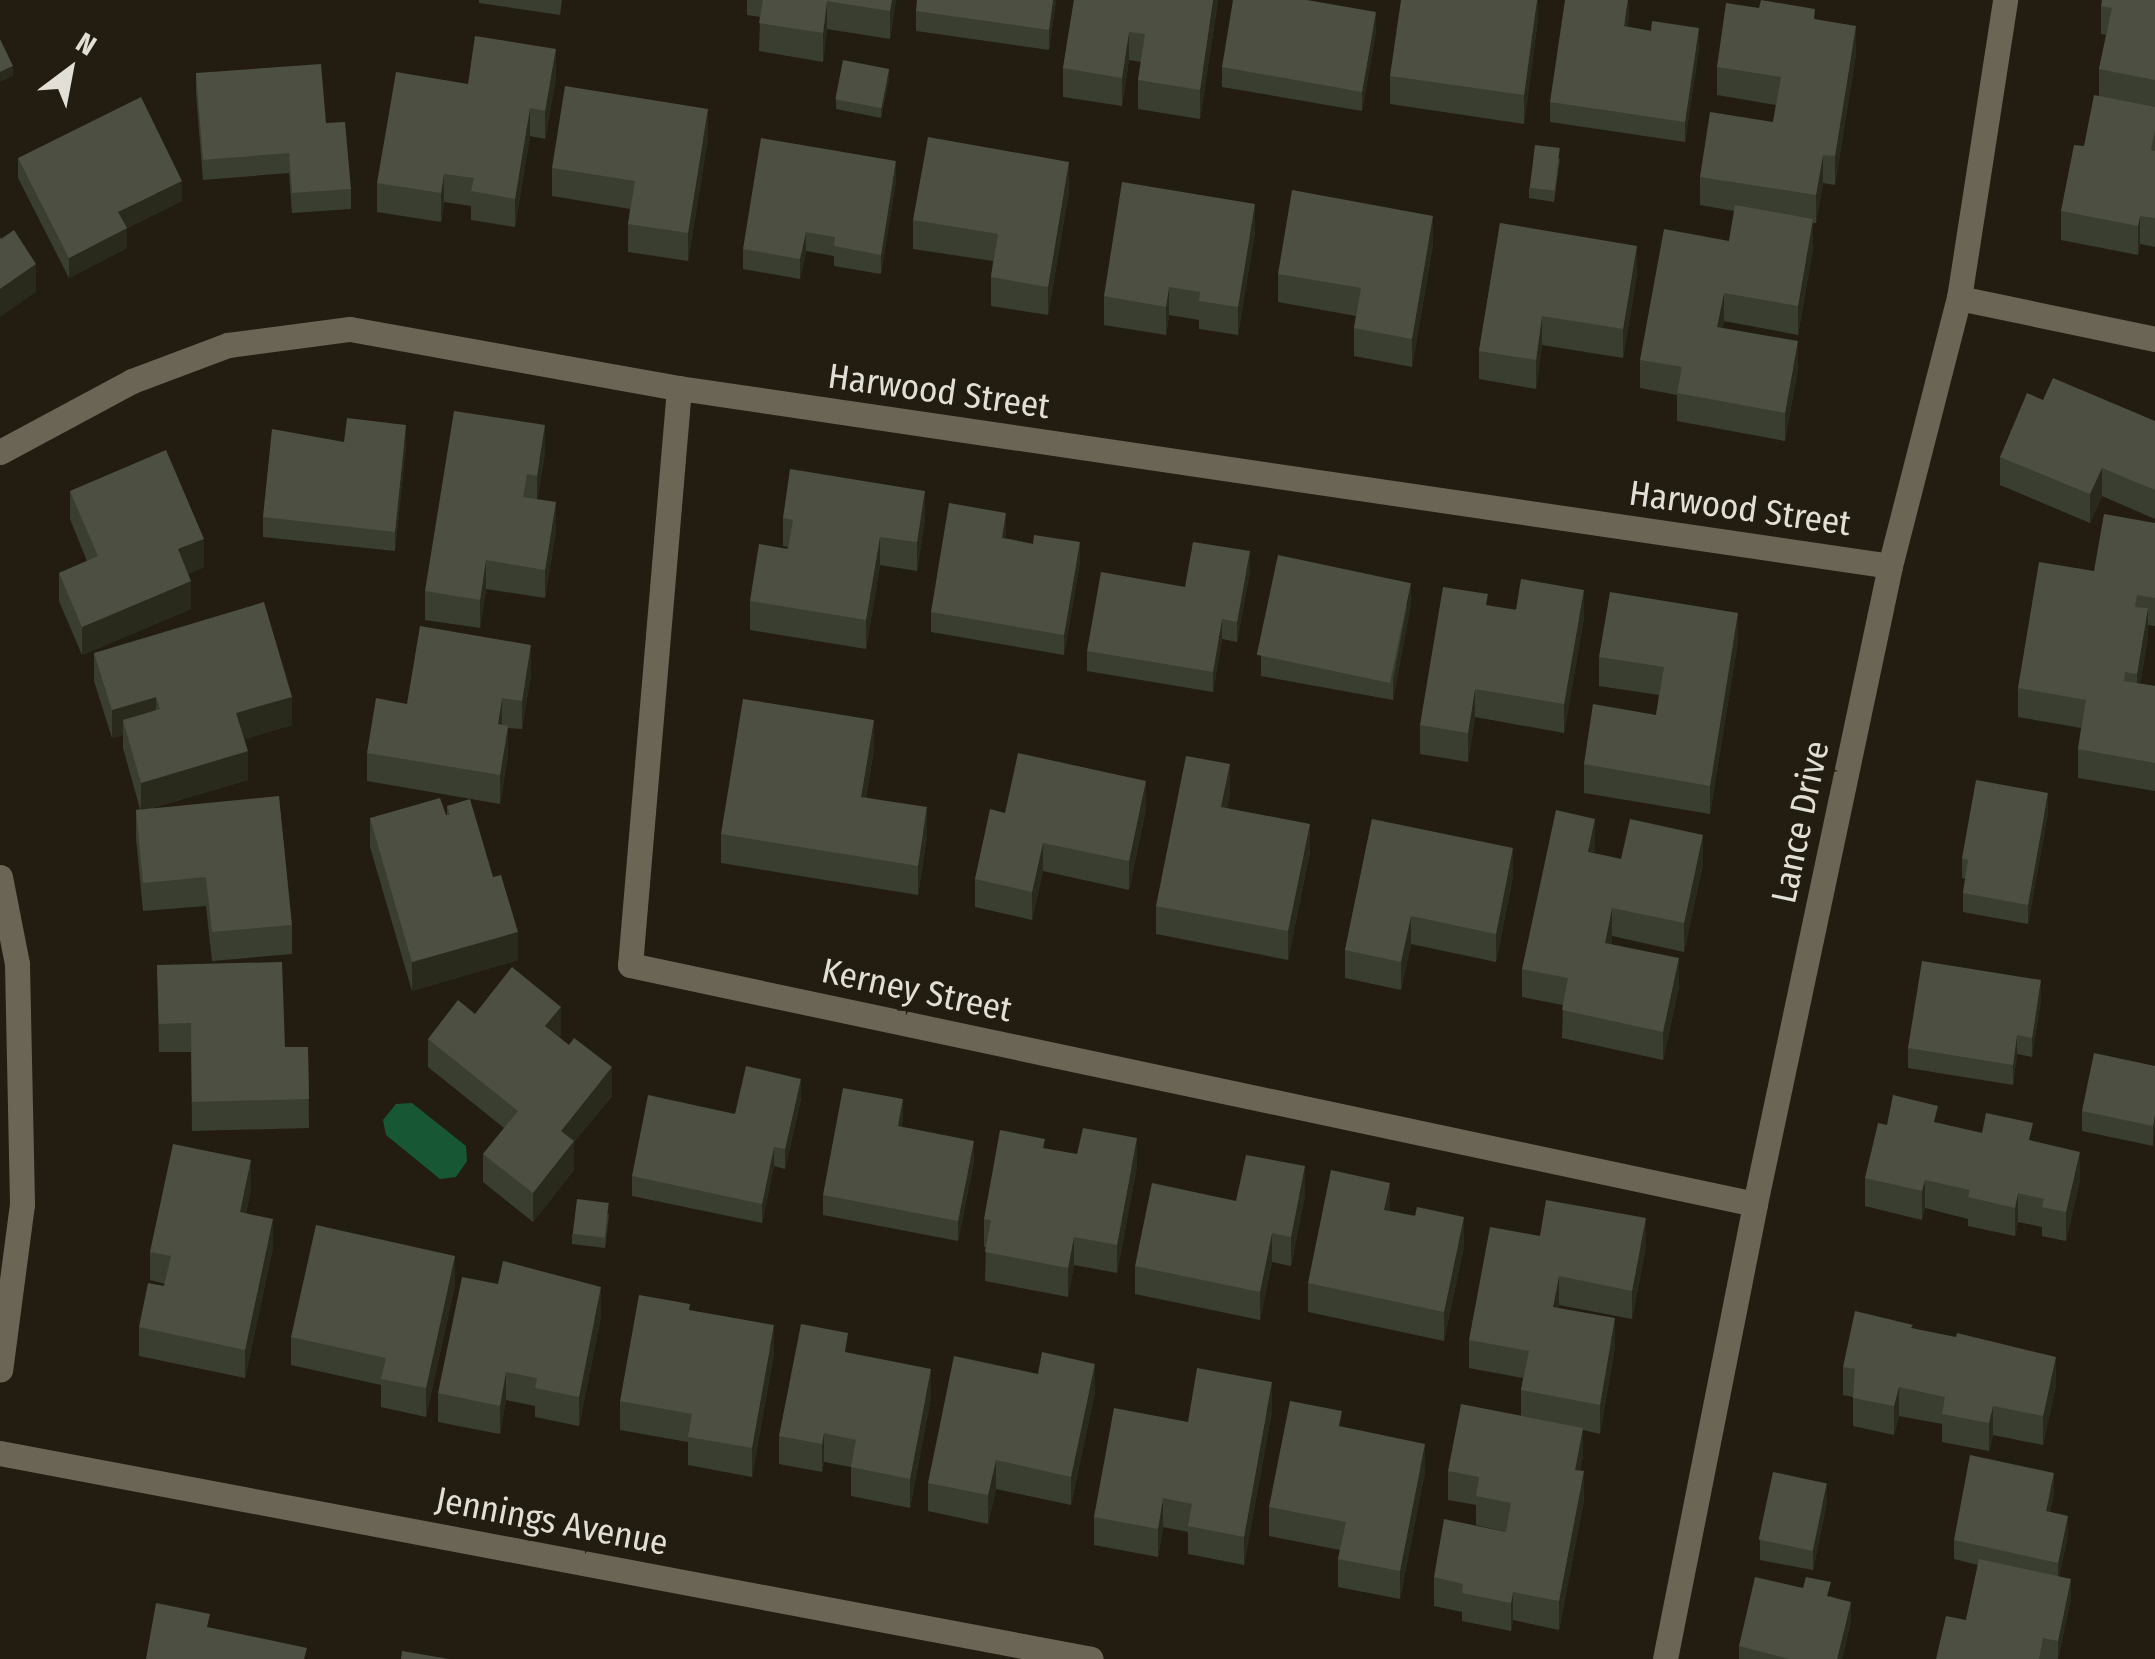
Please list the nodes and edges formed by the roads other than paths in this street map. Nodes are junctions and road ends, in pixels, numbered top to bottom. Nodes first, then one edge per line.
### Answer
1 (2005, 0) edge
2 (1958, 298) junction
3 (2155, 339) edge
4 (679, 388) junction
5 (0, 452) edge
6 (1890, 566) junction
7 (0, 877) edge
8 (1755, 1204) junction
9 (0, 1370) edge
10 (0, 1452) edge
11 (1091, 1659) edge
12 (1665, 1659) edge

1 - 2 street, Lance Drive
2 - 3 street
2 - 6 street, Lance Drive
4 - 5 street, Harwood Street
4 - 6 street, Harwood Street
4 - 8 street, Kerney Street
6 - 8 street, Lance Drive
7 - 9 street
8 - 12 street, Lance Drive
10 - 11 street, Jennings Avenue

